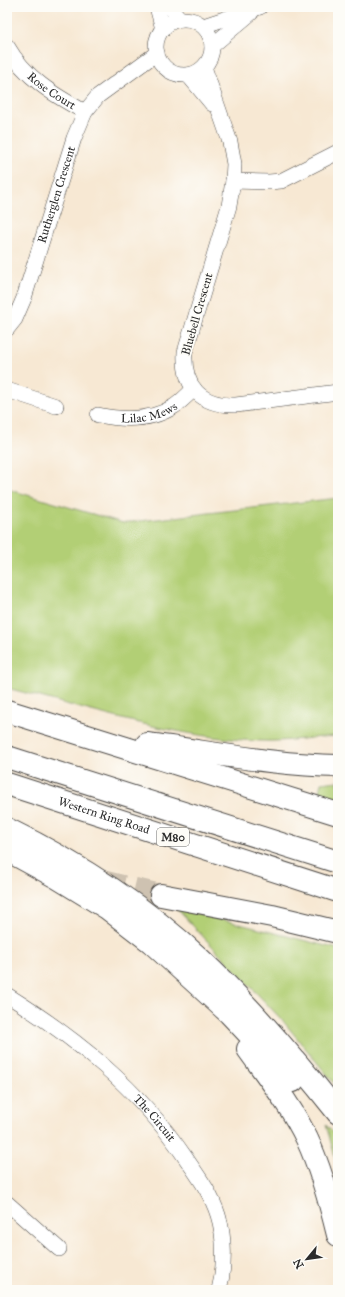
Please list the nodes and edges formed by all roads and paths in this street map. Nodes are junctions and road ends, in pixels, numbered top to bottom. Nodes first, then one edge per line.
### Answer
1 (157, 7) edge
2 (170, 7) edge
3 (259, 8) edge
4 (180, 19) junction
5 (203, 26) junction
6 (163, 29) junction
7 (7, 46) edge
8 (212, 46) junction
9 (157, 53) junction
10 (164, 66) junction
11 (204, 67) junction
12 (128, 75) junction
13 (188, 75) junction
14 (85, 112) junction
15 (220, 116) junction
16 (338, 152) edge
17 (234, 181) junction
18 (7, 329) edge
19 (194, 389) junction
20 (7, 390) edge
21 (338, 392) edge
22 (56, 406) dead end
23 (98, 415) dead end
24 (7, 711) edge
25 (37, 720) junction
26 (7, 757) edge
27 (338, 766) edge
28 (7, 784) edge
29 (338, 814) edge
30 (7, 828) edge
31 (7, 850) edge
32 (338, 862) edge
33 (338, 891) edge
34 (161, 895) tunnel mouth
35 (338, 932) edge
36 (189, 978) junction
37 (7, 995) edge
38 (338, 1113) edge
39 (338, 1130) edge
40 (7, 1203) edge
41 (338, 1235) edge
42 (59, 1249) dead end
43 (218, 1290) edge

1 - 6 street
2 - 4 street
3 - 5 street
3 - 8 street
4 - 5 street
4 - 6 street
5 - 8 street
6 - 9 street
7 - 14 street, Rose Court
8 - 11 street
9 - 10 street
9 - 12 street, Rutherglen Crescent
10 - 12 street, Rutherglen Crescent
10 - 13 street
11 - 13 street
11 - 15 street, Bluebell Crescent
12 - 14 street, Rutherglen Crescent
13 - 15 street, Bluebell Crescent
14 - 18 street, Rutherglen Crescent
15 - 17 street, Bluebell Crescent
16 - 17 street
17 - 19 street, Bluebell Crescent
19 - 21 street, Bluebell Crescent
19 - 23 street, Lilac Mews
20 - 22 street
24 - 25 highway
25 - 27 highway
25 - 29 highway
26 - 32 highway, M80
28 - 33 highway, Western Ring Road / M80
30 - 38 highway
31 - 36 highway
34 - 35 highway
36 - 39 highway
36 - 41 highway
37 - 43 street, The Circuit
40 - 42 street

